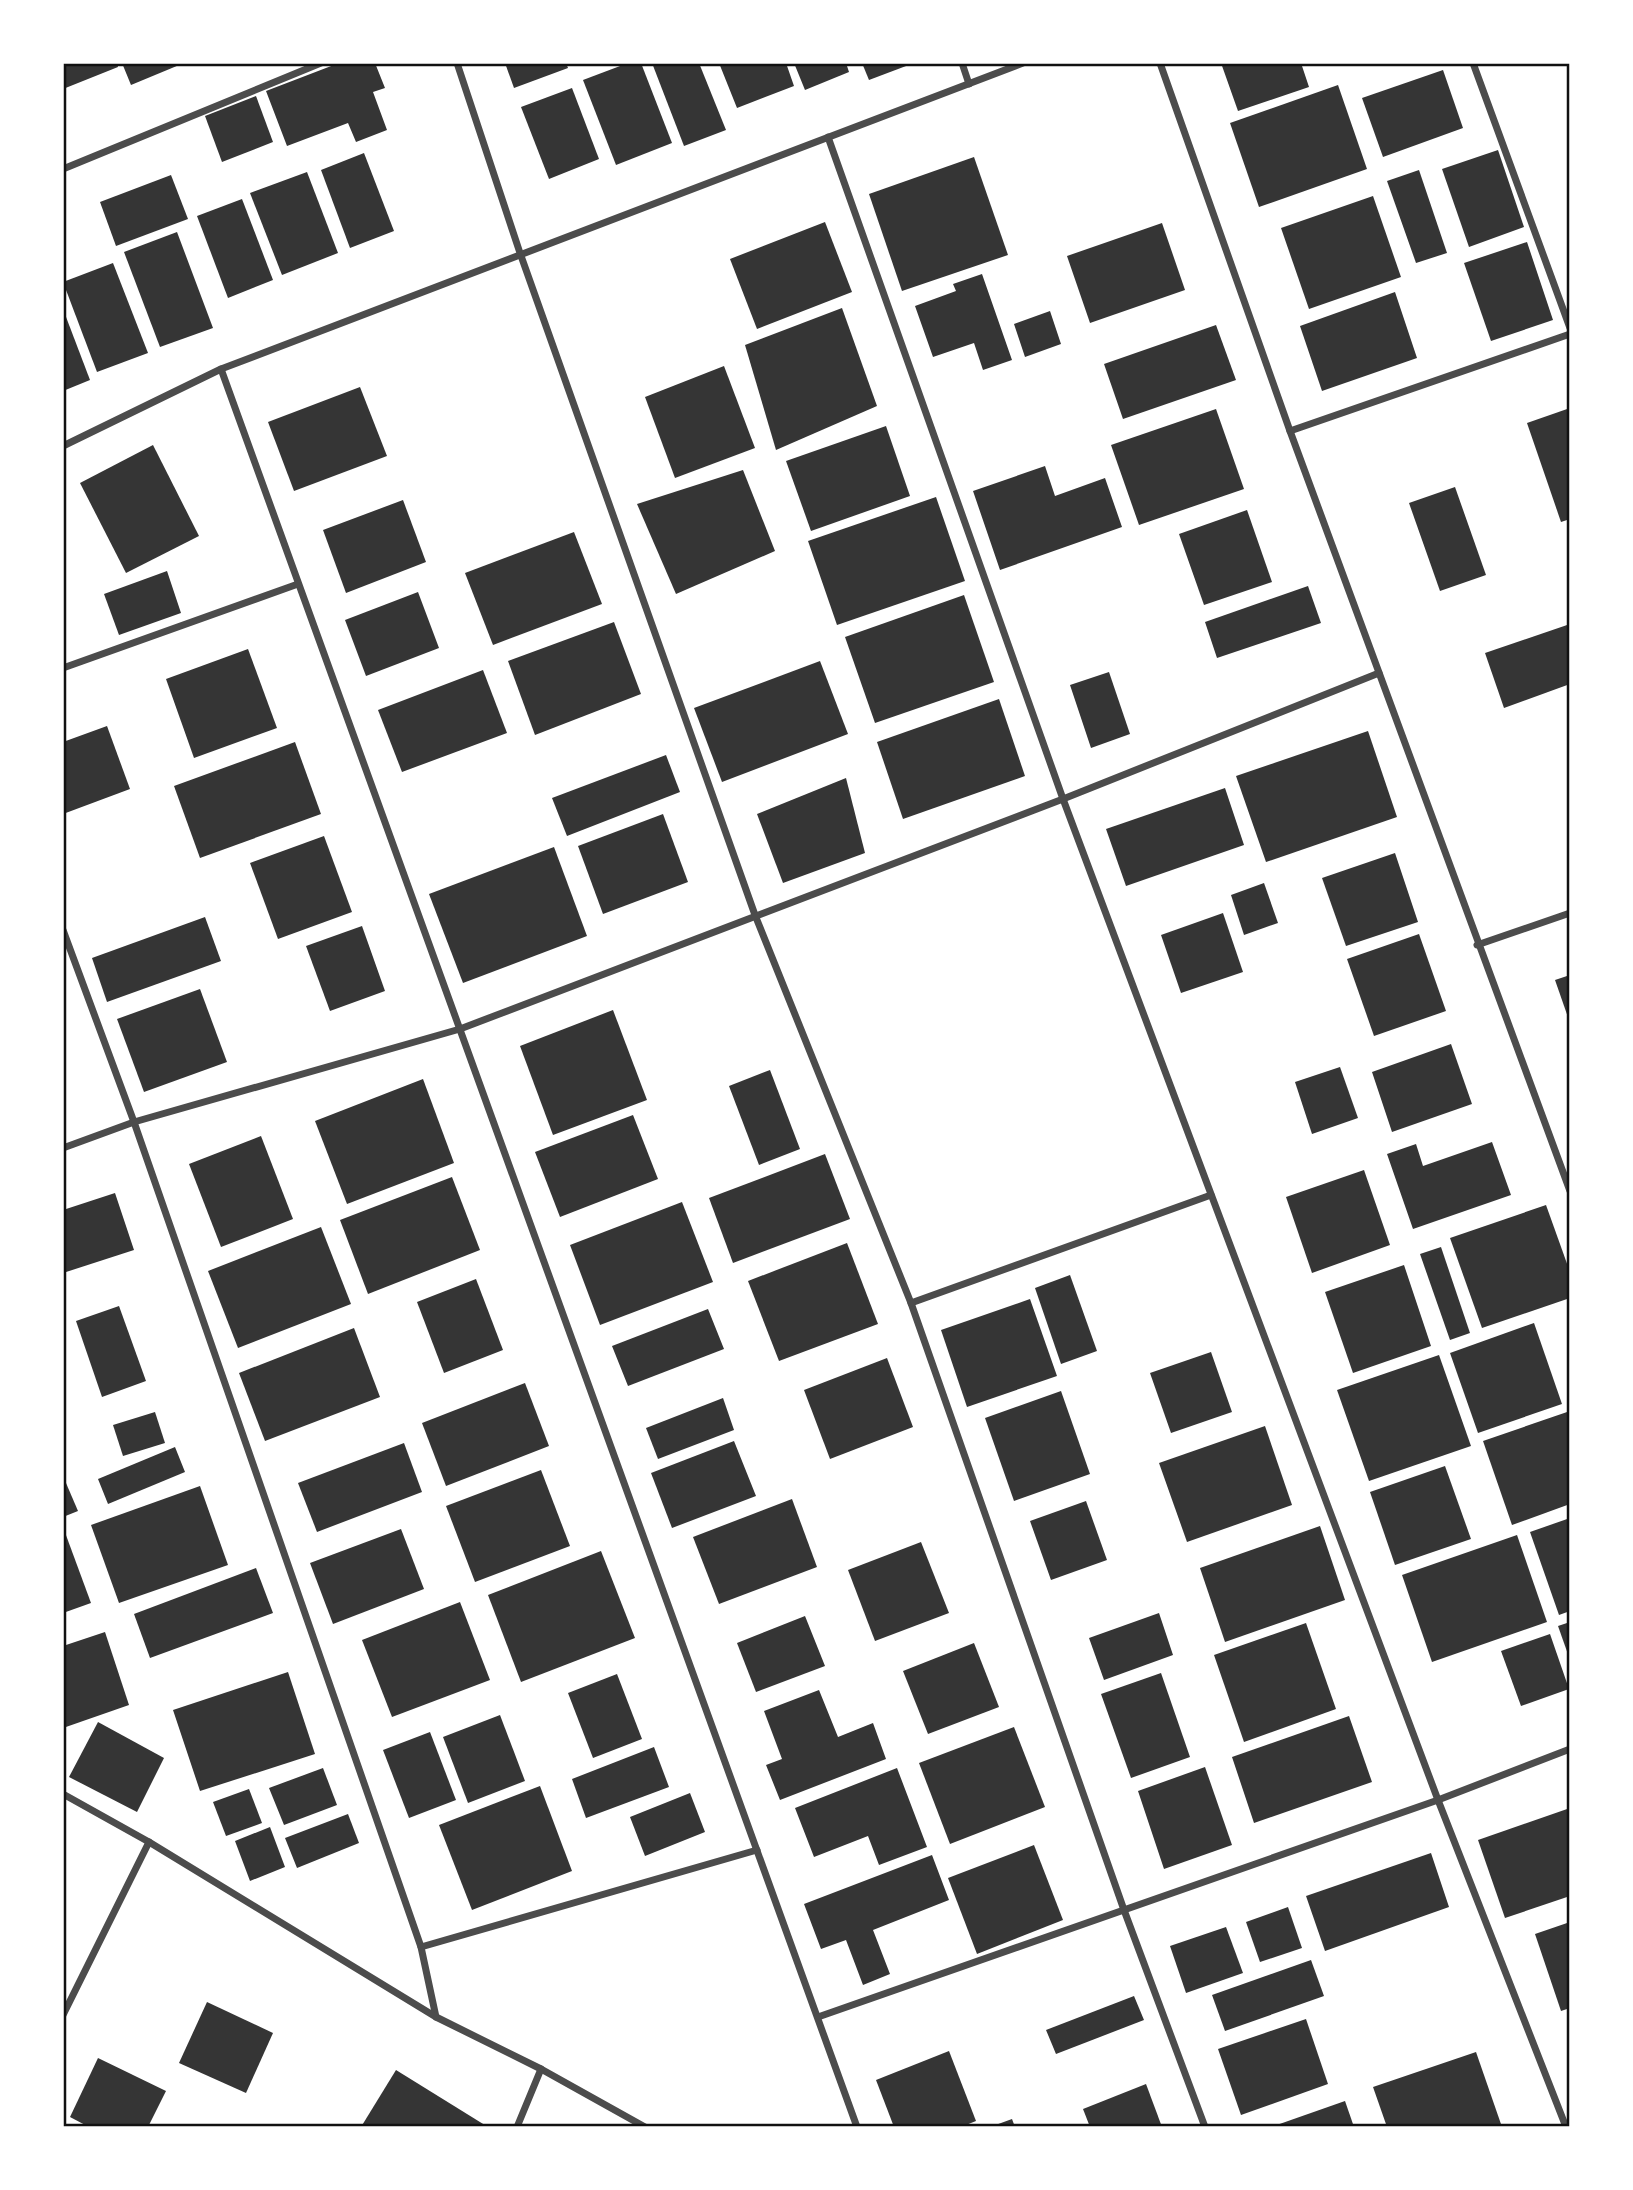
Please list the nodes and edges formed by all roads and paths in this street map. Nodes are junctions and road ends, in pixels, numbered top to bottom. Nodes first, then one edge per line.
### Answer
1 (321, 63) edge
2 (457, 63) edge
3 (962, 63) edge
4 (1023, 63) edge
5 (1160, 63) edge
6 (1474, 63) edge
7 (969, 83) junction
8 (828, 137) junction
9 (63, 169) edge
10 (520, 253) junction
11 (1570, 328) edge
12 (1570, 334) edge
13 (221, 369) junction
14 (1290, 431) junction
15 (63, 446) edge
16 (298, 584) junction
17 (63, 668) edge
18 (1378, 673) junction
19 (1063, 799) junction
20 (1570, 913) edge
21 (755, 915) junction
22 (63, 930) edge
23 (1478, 945) junction
24 (460, 1029) junction
25 (134, 1122) junction
26 (63, 1148) edge
27 (1570, 1191) edge
28 (1211, 1195) junction
29 (911, 1303) junction
30 (1570, 1749) edge
31 (63, 1794) edge
32 (1438, 1800) junction
33 (149, 1842) junction
34 (757, 1850) junction
35 (1124, 1910) junction
36 (421, 1947) junction
37 (63, 2015) edge
38 (436, 2017) junction
39 (818, 2017) junction
40 (541, 2069) junction
41 (517, 2127) edge
42 (645, 2127) edge
43 (857, 2127) edge
44 (1205, 2127) edge
45 (1566, 2127) edge

1 - 9 street
2 - 10 street
3 - 7 street
4 - 7 street
5 - 14 street
6 - 11 street
7 - 8 street
8 - 10 street
8 - 19 street
10 - 13 street
10 - 21 street
12 - 14 street
13 - 15 street
13 - 16 street
14 - 18 street
16 - 17 street
16 - 24 street
18 - 19 street
18 - 23 street
19 - 21 street
19 - 28 street
20 - 23 street
21 - 24 street
21 - 29 street
22 - 25 street
23 - 27 street
24 - 25 street
24 - 34 street
25 - 26 street
25 - 36 street
28 - 29 street
28 - 32 street
29 - 35 street
30 - 32 street
31 - 33 street
32 - 35 street
32 - 45 street
33 - 37 street
33 - 38 street
34 - 36 street
34 - 39 street
35 - 39 street
35 - 44 street
36 - 38 street
38 - 40 street
39 - 43 street
40 - 41 street
40 - 42 street

